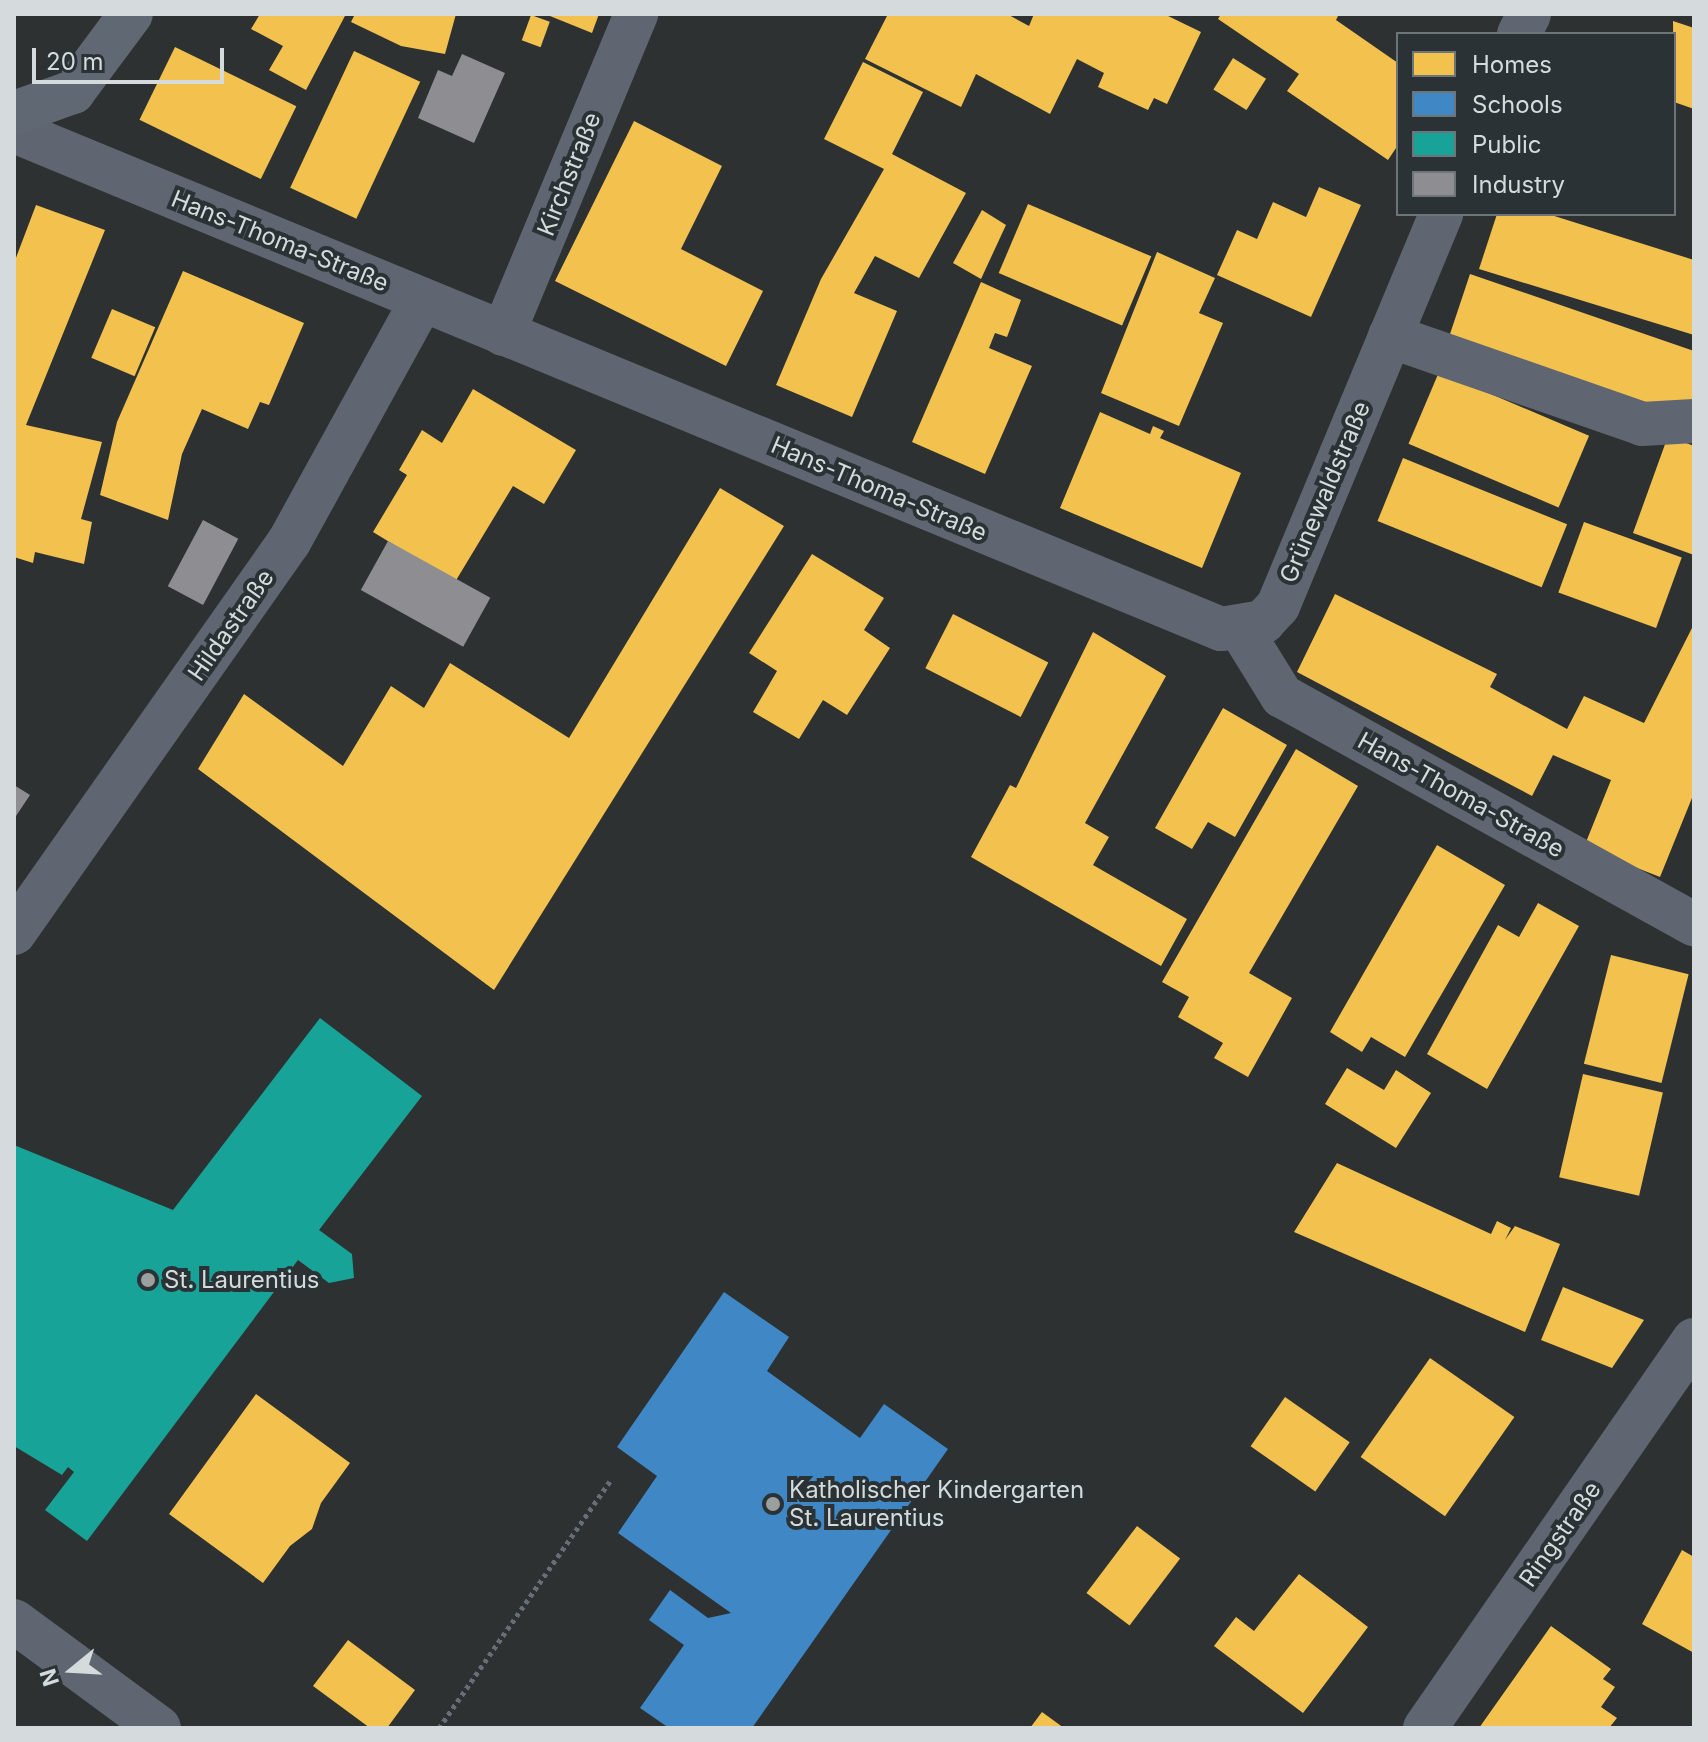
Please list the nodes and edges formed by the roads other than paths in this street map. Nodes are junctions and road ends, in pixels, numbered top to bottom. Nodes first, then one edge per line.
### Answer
1 (131, 14) edge
2 (636, 14) edge
3 (1529, 14) edge
4 (1520, 32) edge
5 (14, 113) edge
6 (14, 131) edge
7 (1440, 216) edge
8 (422, 300) junction
9 (503, 334) junction
10 (1390, 336) junction
11 (1694, 421) edge
12 (1241, 630) junction
13 (1693, 921) edge
14 (14, 933) edge
15 (1694, 1340) edge
16 (14, 1621) edge
17 (159, 1728) edge
18 (1425, 1728) edge

1 - 5 main road
2 - 9 street, Kirchstraße
3 - 4 street
6 - 8 street, Hans-Thoma-Straße
7 - 10 street, Grünewaldstraße
8 - 9 street, Hans-Thoma-Straße
8 - 14 street, Hildastraße
9 - 12 street, Hans-Thoma-Straße
10 - 11 street
10 - 12 street, Grünewaldstraße
12 - 13 street, Hans-Thoma-Straße
15 - 18 street, Ringstraße
16 - 17 street

